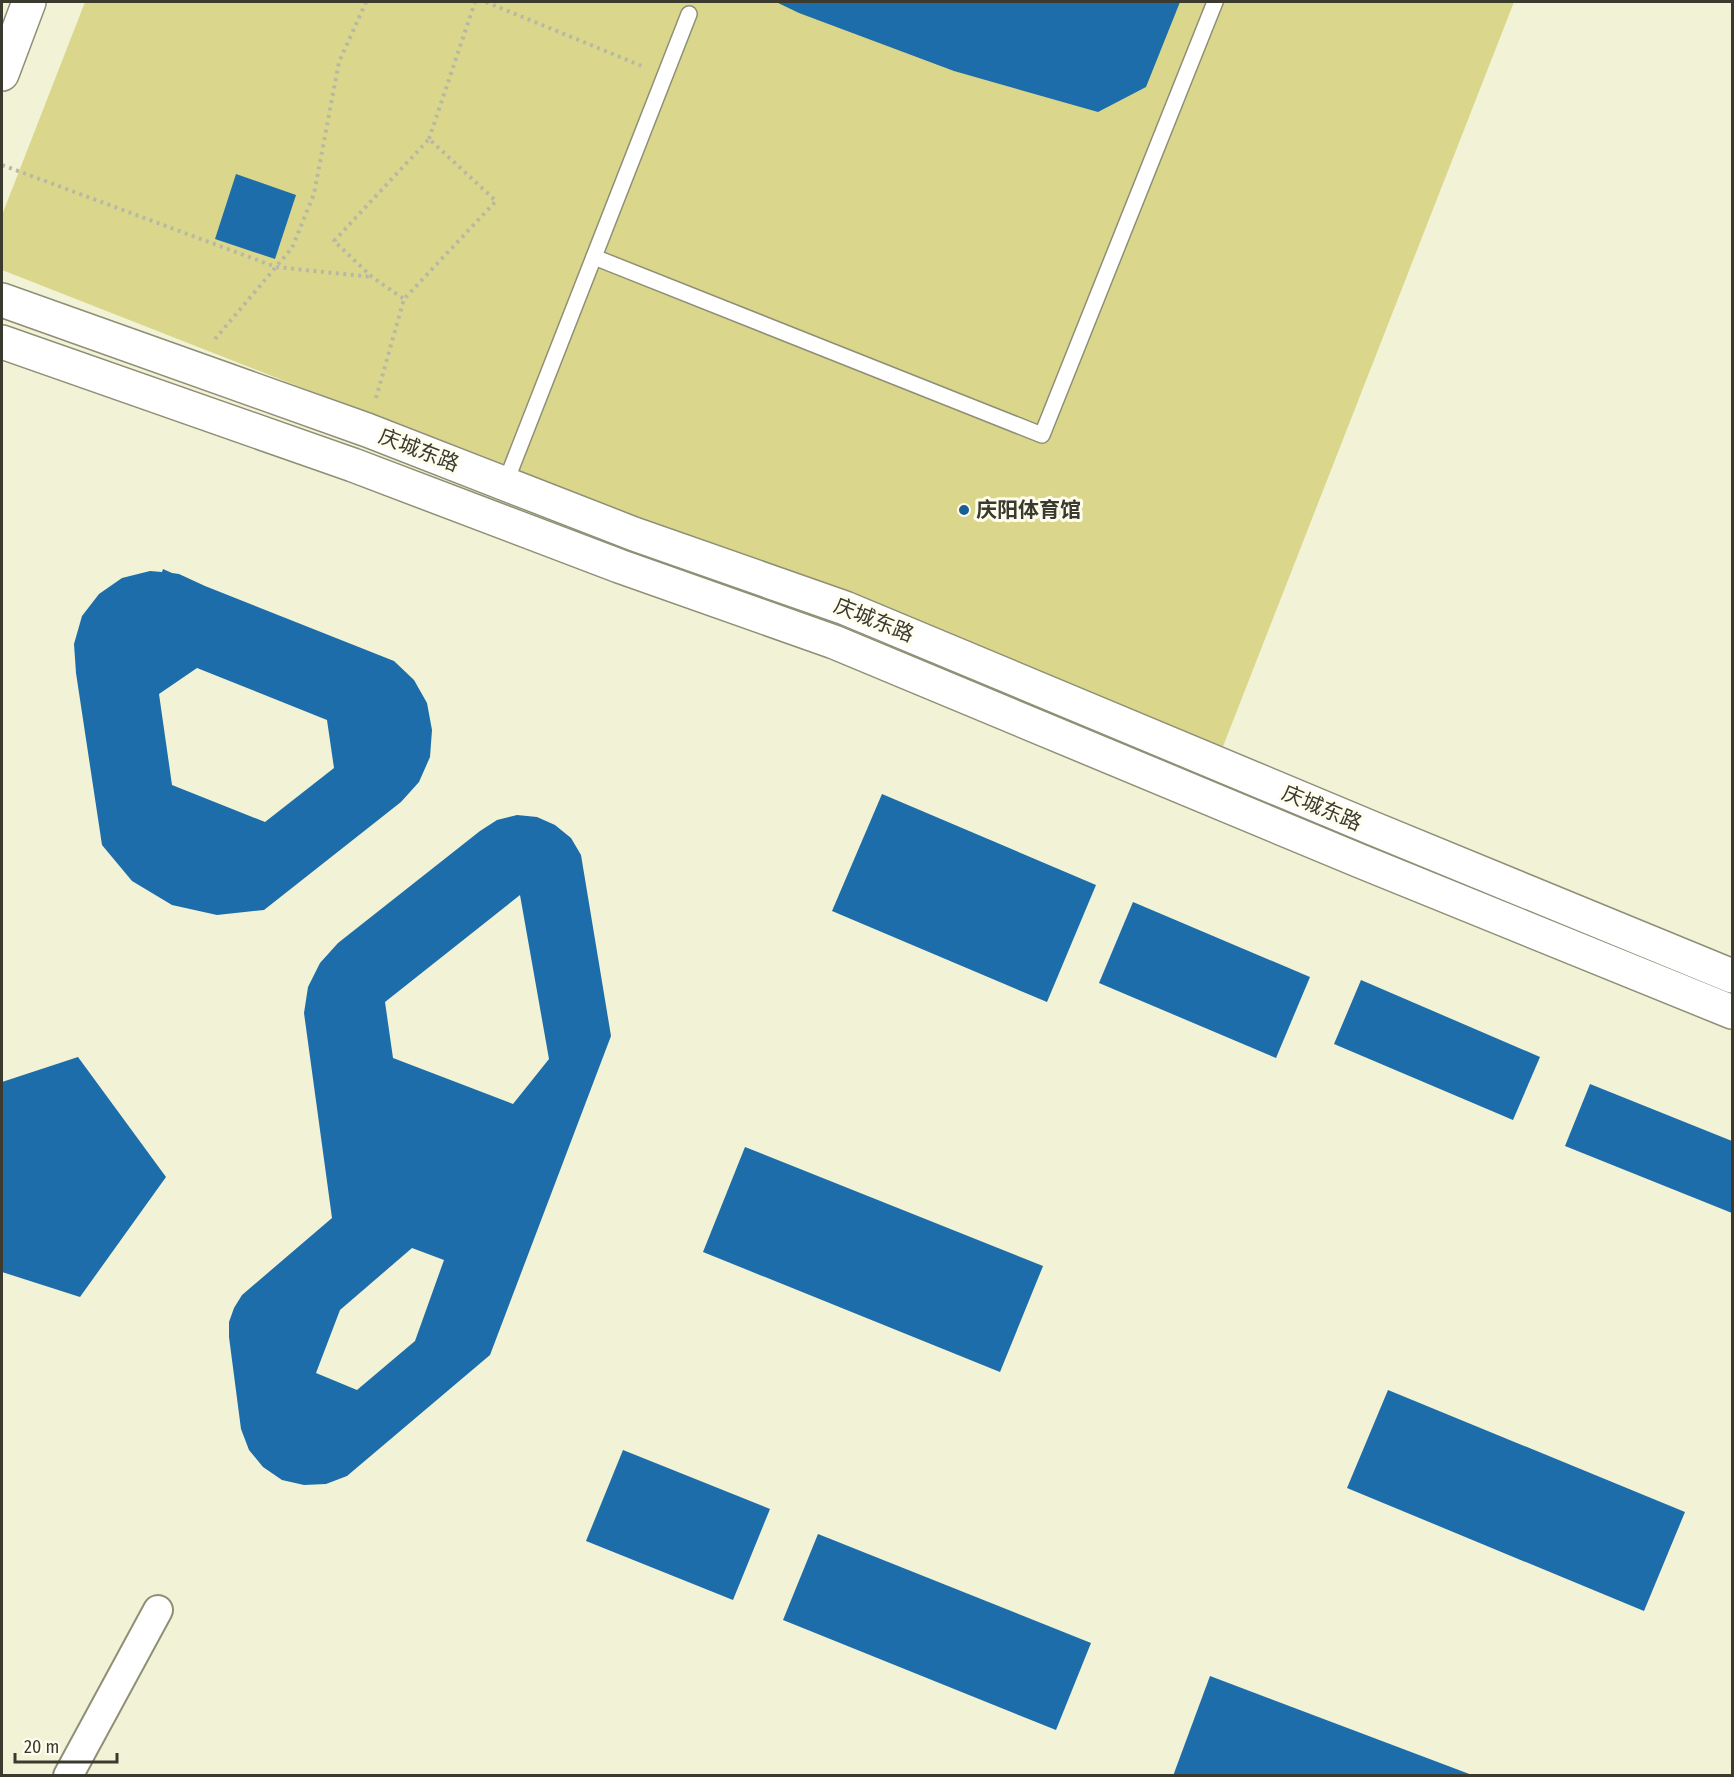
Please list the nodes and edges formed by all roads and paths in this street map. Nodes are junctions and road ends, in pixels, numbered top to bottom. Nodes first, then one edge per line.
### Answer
1 (29, 2) edge
2 (366, 2) edge
3 (475, 2) edge
4 (486, 2) edge
5 (1215, 2) edge
6 (689, 14) dead end
7 (2, 74) edge
8 (665, 76) junction
9 (429, 139) junction
10 (2, 165) edge
11 (594, 257) junction
12 (276, 267) junction
13 (372, 277) junction
14 (404, 299) junction
15 (2, 300) edge
16 (2, 342) edge
17 (191, 368) junction
18 (367, 430) junction
19 (505, 484) junction
20 (1732, 976) edge
21 (1732, 1012) edge
22 (158, 1611) dead end
23 (68, 1776) edge

1 - 7 street
2 - 12 path
3 - 9 path
4 - 8 path
5 - 11 lane
6 - 8 lane
8 - 11 lane
9 - 13 path
9 - 14 path
10 - 12 path
11 - 19 lane
12 - 13 path
12 - 17 path
13 - 14 path
14 - 18 path
15 - 17 street, 庆城东路
16 - 21 street, 庆城东路
17 - 18 street, 庆城东路
18 - 19 street, 庆城东路
19 - 20 street, 庆城东路
22 - 23 street

